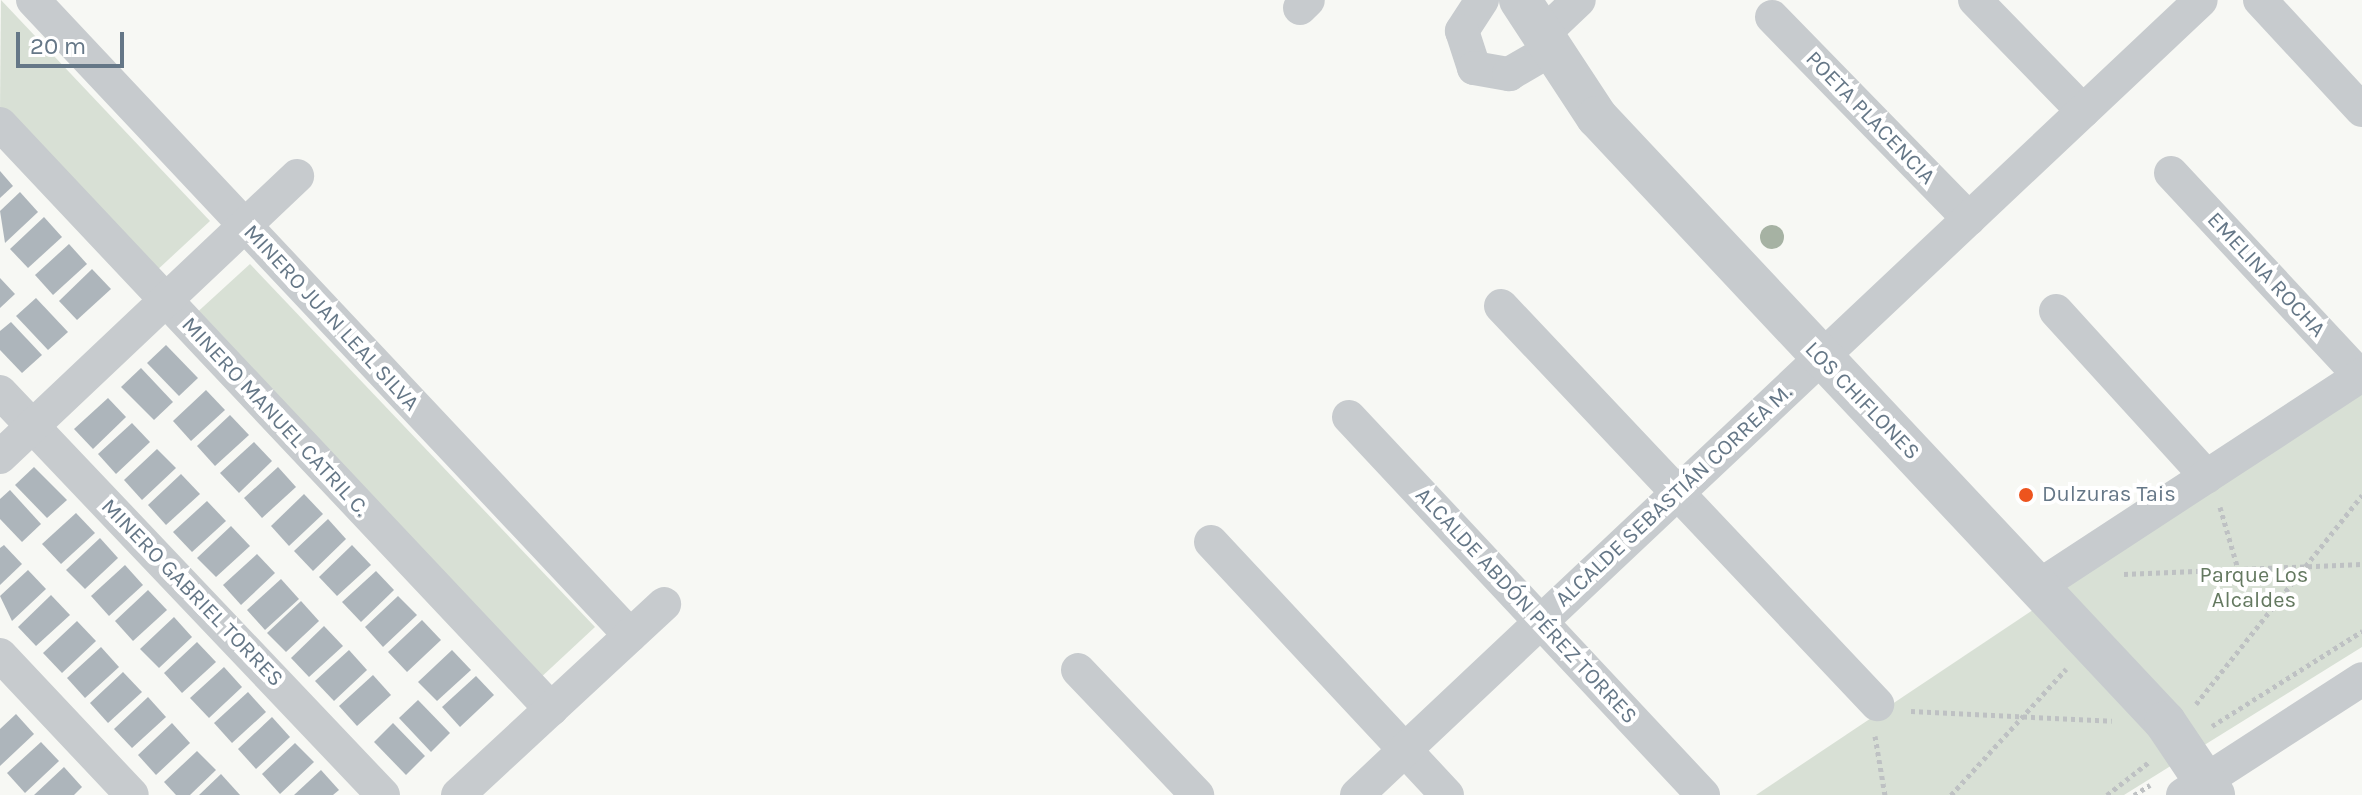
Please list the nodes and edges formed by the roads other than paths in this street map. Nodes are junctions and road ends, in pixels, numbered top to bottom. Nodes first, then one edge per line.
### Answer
1 (33, 0) edge
2 (1482, 0) edge
3 (1520, 0) edge
4 (1579, 0) edge
5 (1975, 0) edge
6 (2260, 0) edge
7 (2195, 2) edge
8 (1772, 17) dead end
9 (1546, 43) junction
10 (2362, 110) edge
11 (2083, 111) junction
12 (0, 124) edge
13 (2171, 173) dead end
14 (297, 176) dead end
15 (1969, 219) junction
16 (245, 226) junction
17 (166, 301) junction
18 (1501, 306) dead end
19 (2056, 311) dead end
20 (1821, 358) junction
21 (2361, 376) edge
22 (0, 392) edge
23 (1349, 417) dead end
24 (33, 426) junction
25 (0, 457) edge
26 (2207, 477) junction
27 (1677, 493) junction
28 (1211, 542) dead end
29 (2055, 576) junction
30 (664, 604) dead end
31 (1541, 622) junction
32 (630, 635) junction
33 (0, 655) edge
34 (1078, 670) dead end
35 (2362, 679) edge
36 (1877, 704) road end
37 (551, 709) junction
38 (1405, 750) junction
39 (2200, 790) edge
40 (132, 795) edge
41 (383, 795) edge
42 (458, 795) edge
43 (1197, 795) edge
44 (1357, 795) edge
45 (1447, 795) edge
46 (1703, 795) edge

1 - 16 street, MINERO JUAN LEAL SILVA
2 - 9 street
3 - 9 street, LOS CHIFLONES
4 - 9 street
5 - 11 street
6 - 10 street
7 - 11 street, ALCALDE SEBASTIÁN CORREA M.
8 - 15 street, POETA PLACENCIA
9 - 20 street, LOS CHIFLONES
11 - 15 street, ALCALDE SEBASTIÁN CORREA M.
12 - 17 street, MINERO MANUEL CATRIL C.
13 - 21 street, EMELINA ROCHA
14 - 16 street
15 - 20 street, ALCALDE SEBASTIÁN CORREA M.
16 - 17 street
16 - 32 street, MINERO JUAN LEAL SILVA
17 - 24 street
17 - 37 street, MINERO MANUEL CATRIL C.
18 - 27 street
19 - 26 street
20 - 27 street, ALCALDE SEBASTIÁN CORREA M.
20 - 29 street, LOS CHIFLONES
21 - 26 street
22 - 24 street, MINERO GABRIEL TORRES
23 - 31 street, ALCALDE ABDÓN PÉREZ TORRES
24 - 25 street
24 - 41 street, MINERO GABRIEL TORRES
26 - 29 street
27 - 31 street, ALCALDE SEBASTIÁN CORREA M.
27 - 36 street
28 - 38 street
29 - 39 street, LOS CHIFLONES
30 - 32 street
31 - 38 street, ALCALDE SEBASTIÁN CORREA M.
31 - 46 street, ALCALDE ABDÓN PÉREZ TORRES
32 - 37 street
33 - 40 street
34 - 43 street
35 - 39 street
37 - 42 street
38 - 44 street, ALCALDE SEBASTIÁN CORREA M.
38 - 45 street

